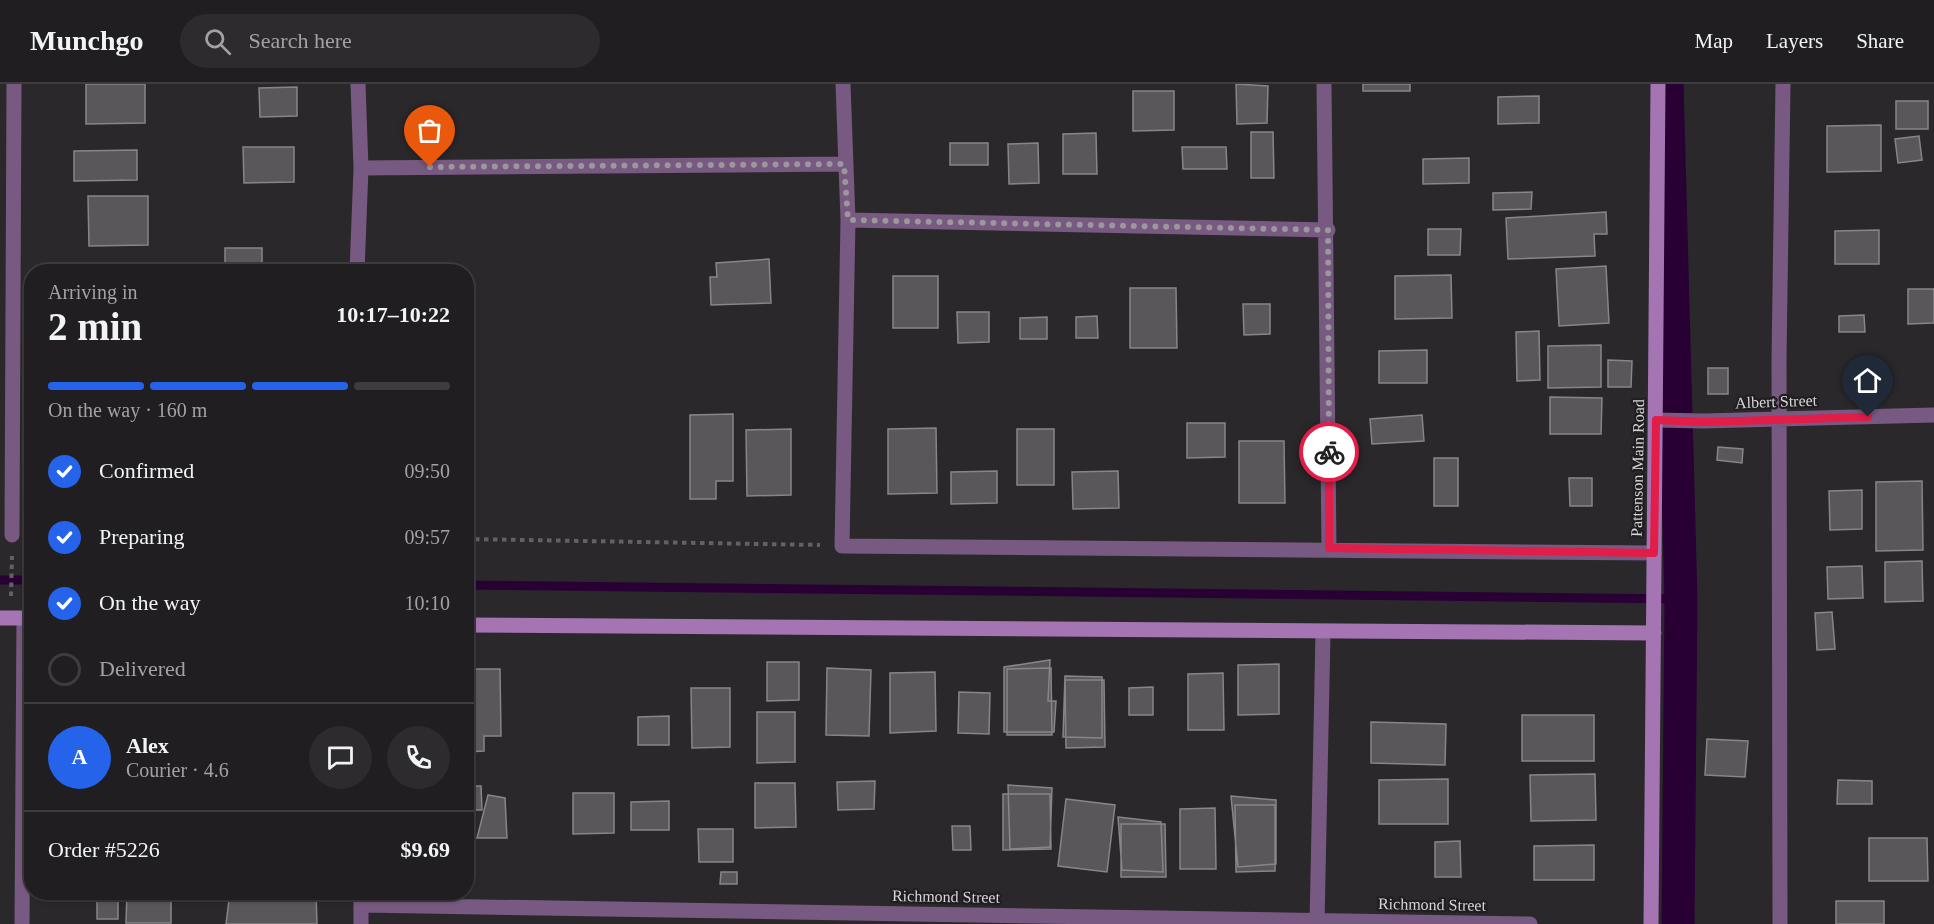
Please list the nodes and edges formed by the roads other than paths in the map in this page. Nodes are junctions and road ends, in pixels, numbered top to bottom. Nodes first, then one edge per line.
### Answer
1 (14, 84) edge
2 (357, 84) edge
3 (843, 84) edge
4 (1324, 84) edge
5 (1658, 84) edge
6 (1783, 84) edge
7 (844, 164) junction
8 (361, 168) junction
9 (848, 220) junction
10 (1328, 230) junction
11 (357, 264) edge
12 (1934, 415) edge
13 (1779, 419) junction
14 (1663, 420) junction
15 (12, 535) road end
16 (1329, 548) junction
17 (1654, 553) junction
18 (17, 618) edge
19 (474, 625) edge
20 (1323, 633) junction
21 (1654, 633) junction
22 (361, 900) edge
23 (403, 900) edge
24 (1317, 922) edge
25 (21, 924) edge
26 (361, 924) edge
27 (1530, 924) edge
28 (1651, 924) edge
29 (1780, 924) edge

1 - 15 street
2 - 8 street
3 - 7 street
4 - 10 street
5 - 14 street, Pattenson Main Road
6 - 13 street
7 - 8 street
7 - 9 street
8 - 11 street
9 - 10 street
9 - 16 street
10 - 16 street
12 - 13 street, Albert Street
13 - 14 street, Albert Street
13 - 29 street
14 - 17 street, Pattenson Main Road
16 - 17 street
17 - 21 street, Pattenson Main Road
18 - 25 street
19 - 20 street
20 - 21 street
20 - 24 street
21 - 28 street, Pattenson Main Road
22 - 26 street
23 - 24 street, Richmond Street
24 - 27 street, Richmond Street

